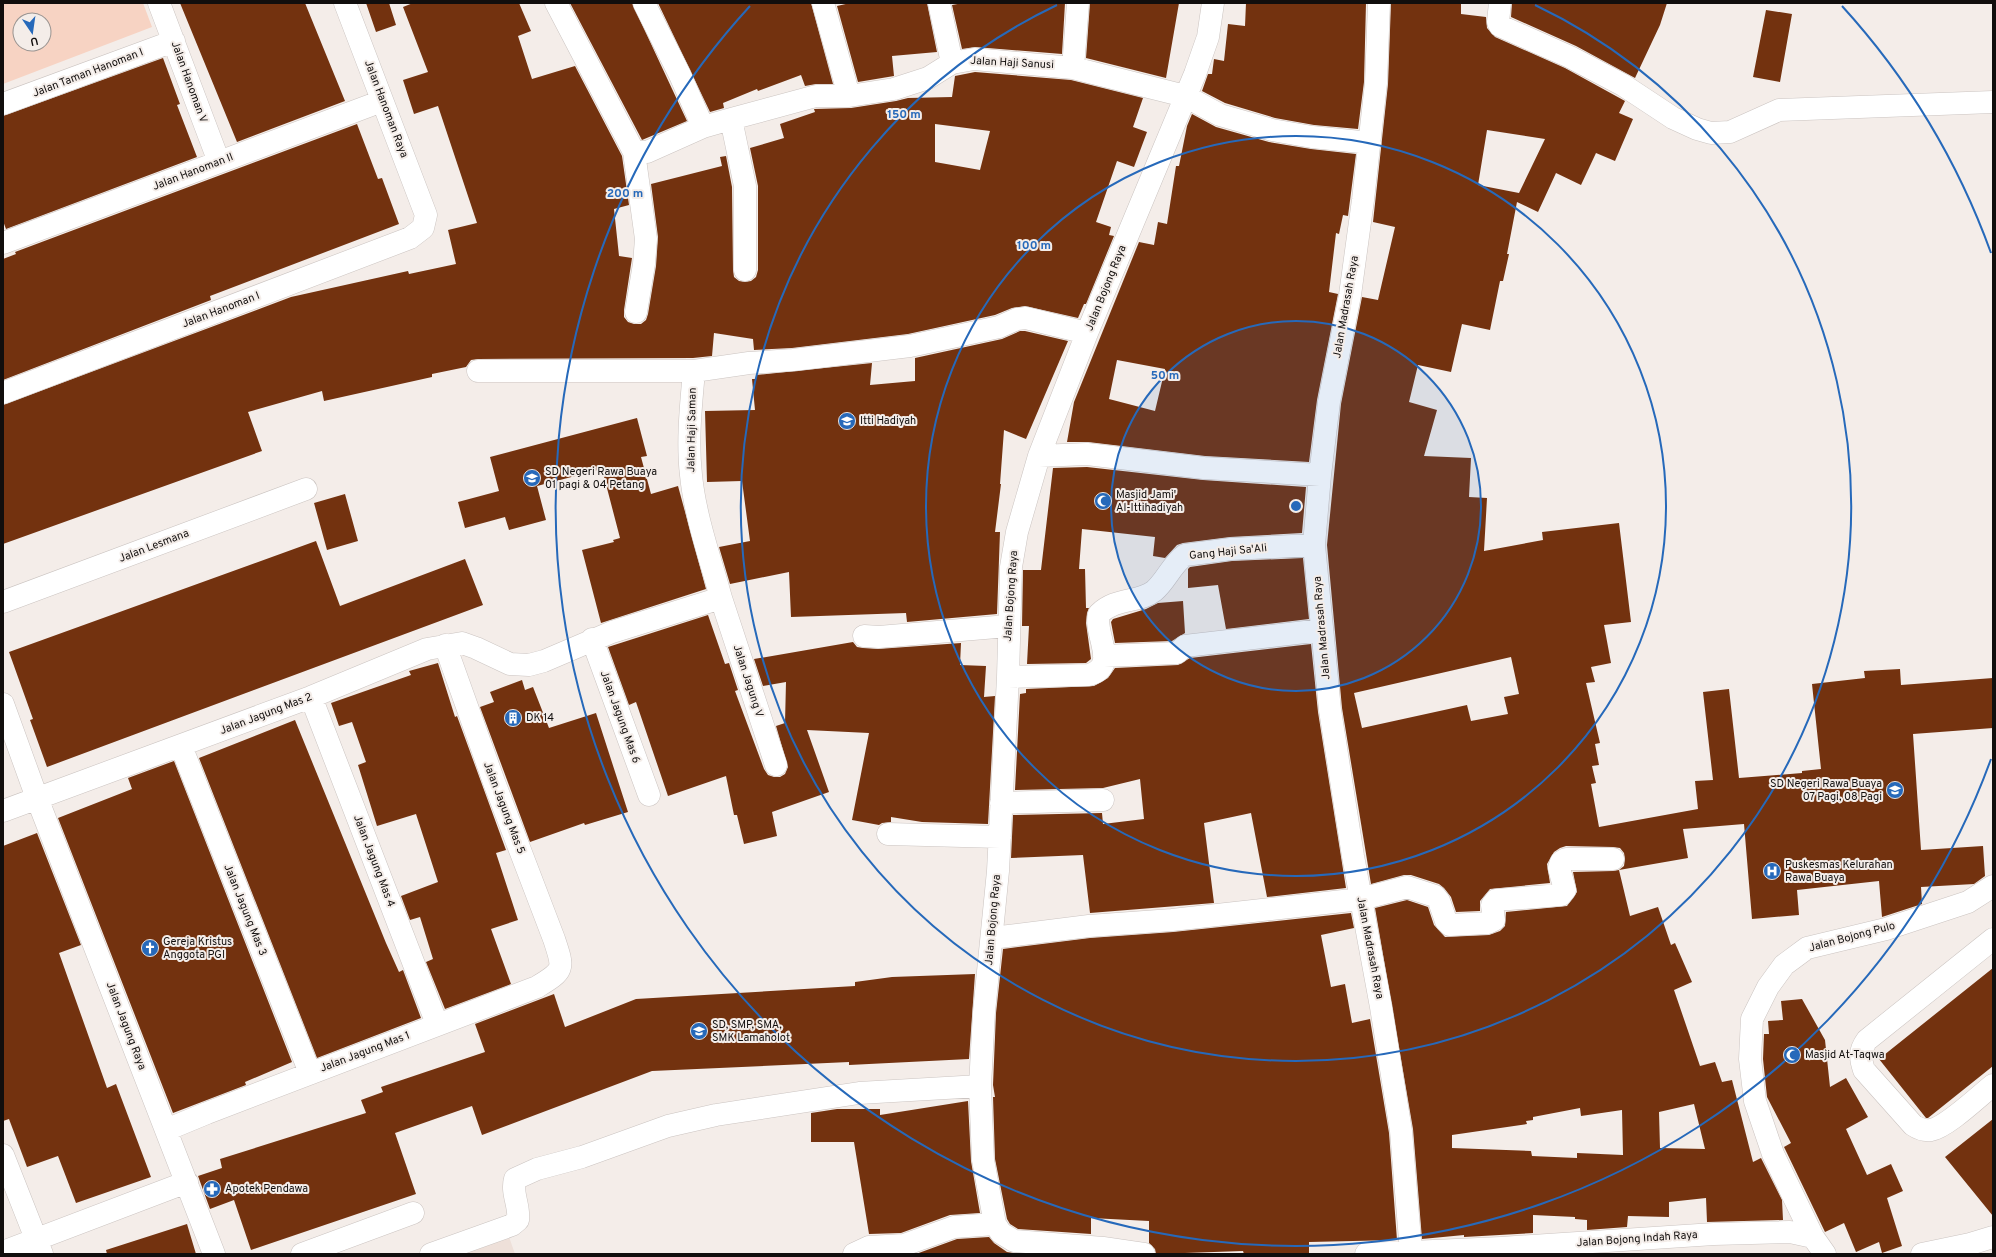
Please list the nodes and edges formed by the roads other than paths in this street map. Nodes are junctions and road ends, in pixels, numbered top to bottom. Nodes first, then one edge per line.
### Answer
1 (159, 3) edge
2 (346, 3) edge
3 (556, 3) edge
4 (644, 3) edge
5 (823, 3) edge
6 (939, 3) edge
7 (1078, 3) edge
8 (1213, 3) edge
9 (1379, 3) edge
10 (1500, 3) edge
11 (174, 41) junction
12 (952, 63) junction
13 (1073, 68) junction
14 (849, 96) junction
15 (1185, 96) junction
16 (382, 101) junction
17 (1987, 102) edge
18 (3, 104) edge
19 (731, 119) junction
20 (703, 128) junction
21 (1370, 143) junction
22 (634, 152) junction
23 (219, 162) junction
24 (426, 215) joint
25 (3, 243) edge
26 (745, 270) dead end
27 (636, 312) dead end
28 (1087, 333) junction
29 (478, 371) dead end
30 (694, 371) junction
31 (3, 393) edge
32 (1039, 456) junction
33 (1320, 475) junction
34 (306, 489) dead end
35 (1314, 545) junction
36 (720, 598) junction
37 (3, 602) edge
38 (1008, 626) junction
39 (1322, 630) junction
40 (864, 636) dead end
41 (592, 639) junction
42 (444, 645) junction
43 (1104, 656) junction
44 (1008, 677) junction
45 (311, 697) junction
46 (3, 704) edge
47 (181, 746) junction
48 (776, 765) dead end
49 (649, 795) dead end
50 (38, 798) junction
51 (1103, 800) dead end
52 (1002, 803) junction
53 (3, 811) edge
54 (888, 834) dead end
55 (1000, 837) junction
56 (1613, 859) dead end
57 (1993, 886) edge
58 (1361, 899) junction
59 (992, 938) junction
60 (1993, 940) edge
61 (560, 970) joint
62 (437, 1024) junction
63 (310, 1073) junction
64 (1993, 1085) edge
65 (980, 1086) junction
66 (166, 1130) junction
67 (3, 1155) edge
68 (187, 1182) junction
69 (413, 1214) dead end
70 (995, 1224) junction
71 (1813, 1236) junction
72 (1993, 1237) edge
73 (39, 1247) edge
74 (1015, 1247) edge
75 (1501, 1251) edge
76 (3, 1252) edge
77 (1411, 1252) junction
78 (214, 1254) edge
79 (302, 1254) edge
80 (431, 1254) edge
81 (854, 1254) edge
82 (1144, 1254) edge
83 (1366, 1254) edge
84 (1825, 1254) edge
85 (1922, 1254) edge

1 - 11 street, Jalan Hanoman V
2 - 16 street, Jalan Hanoman Raya
3 - 22 street
4 - 20 street
5 - 14 street
6 - 12 street
7 - 13 street
8 - 15 street, Jalan Bojong Raya
9 - 21 street, Jalan Madrasah Raya
10 - 17 street
11 - 18 street, Jalan Taman Hanoman I
11 - 23 street, Jalan Hanoman V
12 - 13 street, Jalan Haji Sanusi
12 - 14 street, Jalan Haji Sanusi
13 - 15 street, Jalan Haji Sanusi
14 - 19 street, Jalan Haji Sanusi
15 - 21 street, Jalan Haji Sanusi
15 - 28 street, Jalan Bojong Raya
16 - 23 street, Jalan Hanoman II
16 - 24 street, Jalan Hanoman Raya
19 - 20 street, Jalan Haji Sanusi
19 - 26 street
20 - 22 street, Jalan Haji Sanusi
21 - 33 street, Jalan Madrasah Raya
22 - 27 street
23 - 25 street, Jalan Hanoman II
24 - 31 street, Jalan Hanoman I
28 - 30 street
28 - 32 street, Jalan Bojong Raya
29 - 30 street
30 - 36 street, Jalan Haji Saman
32 - 33 street
32 - 38 street, Jalan Bojong Raya
33 - 35 street, Jalan Madrasah Raya
34 - 37 street, Jalan Lesmana
35 - 39 street, Jalan Madrasah Raya
35 - 43 street, Gang Haji Sa'Ali
36 - 41 street
36 - 48 street, Jalan Jagung V
38 - 40 street
38 - 44 street, Jalan Bojong Raya
39 - 43 street
39 - 58 street, Jalan Madrasah Raya
41 - 42 street, Jalan Jagung Mas 2
41 - 49 street, Jalan Jagung Mas 6
42 - 45 street, Jalan Jagung Mas 2
42 - 61 street, Jalan Jagung Mas 5
43 - 44 street
44 - 52 street, Jalan Bojong Raya
45 - 47 street, Jalan Jagung Mas 2
45 - 62 street, Jalan Jagung Mas 4
46 - 50 street, Jalan Jagung Raya
47 - 50 street, Jalan Jagung Mas 2
47 - 63 street, Jalan Jagung Mas 3
50 - 53 street, Jalan Jagung Mas 2
50 - 66 street, Jalan Jagung Raya
51 - 52 street
52 - 55 street, Jalan Bojong Raya
54 - 55 street
55 - 59 street, Jalan Bojong Raya
56 - 58 street
57 - 71 street, Jalan Bojong Pulo
58 - 59 street
58 - 77 street, Jalan Madrasah Raya
59 - 65 street, Jalan Bojong Raya
60 - 64 street
61 - 62 street, Jalan Jagung Mas 1
62 - 63 street, Jalan Jagung Mas 1
63 - 66 street, Jalan Jagung Mas 1
65 - 70 street, Jalan Bojong Raya
65 - 80 street
66 - 68 street, Jalan Jagung Raya
67 - 73 street
68 - 73 street
68 - 78 street, Jalan Jagung Raya
69 - 79 street
70 - 74 street
70 - 81 street
71 - 75 street, Jalan Bojong Indah Raya
71 - 84 street
72 - 85 street
73 - 76 street
74 - 82 street
75 - 77 street, Jalan Bojong Indah Raya
77 - 83 street, Jalan Bojong Indah Raya

